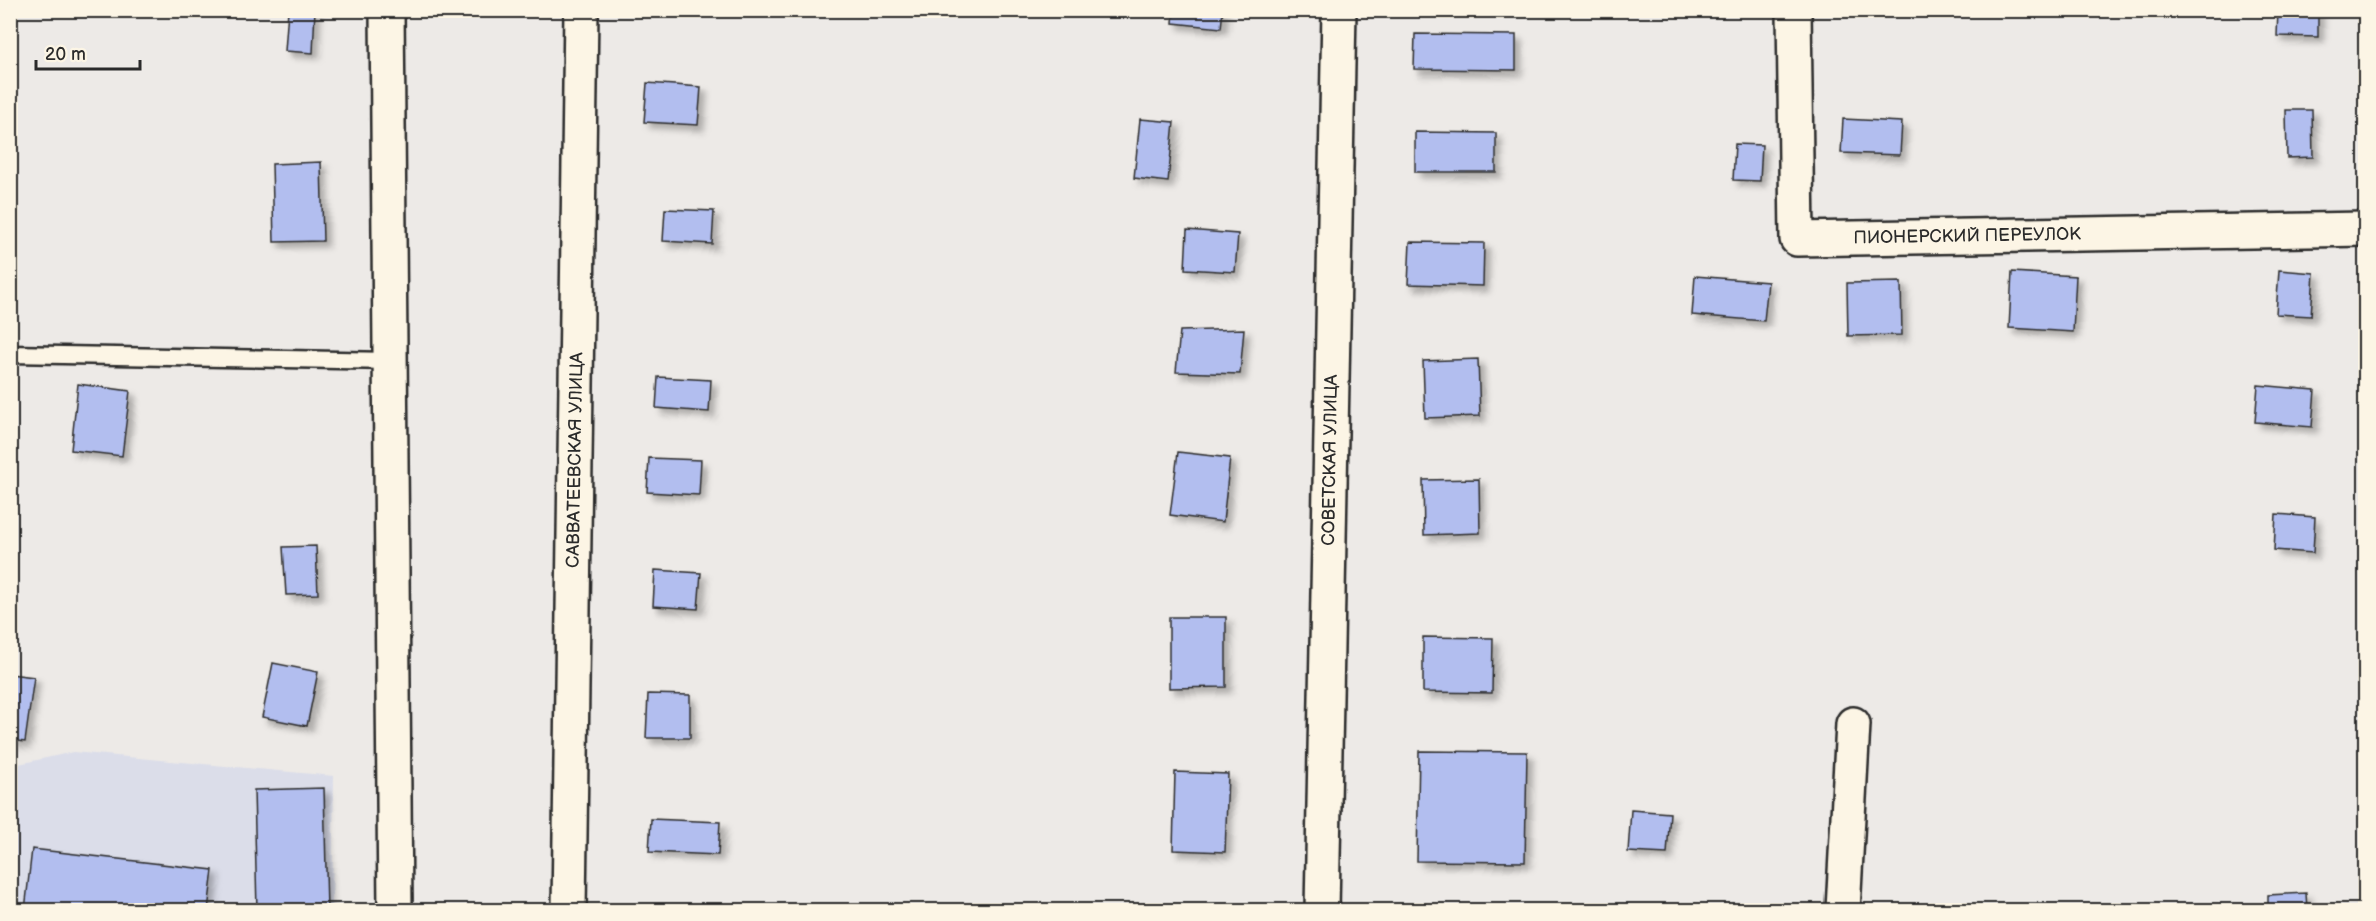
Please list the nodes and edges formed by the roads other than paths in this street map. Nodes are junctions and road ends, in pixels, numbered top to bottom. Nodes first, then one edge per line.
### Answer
1 (387, 10) edge
2 (581, 10) edge
3 (1339, 10) edge
4 (1794, 10) edge
5 (2366, 229) edge
6 (10, 354) edge
7 (391, 361) junction
8 (1852, 724) dead end
9 (395, 910) edge
10 (569, 910) edge
11 (1322, 910) edge
12 (1843, 910) edge

1 - 7 street
2 - 10 street, САВВАТЕЕВСКАЯ УЛИЦА
3 - 11 street, СОВЕТСКАЯ УЛИЦА
4 - 5 street, ПИОНЕРСКИЙ ПЕРЕУЛОК
6 - 7 lane
7 - 9 street
8 - 12 street

